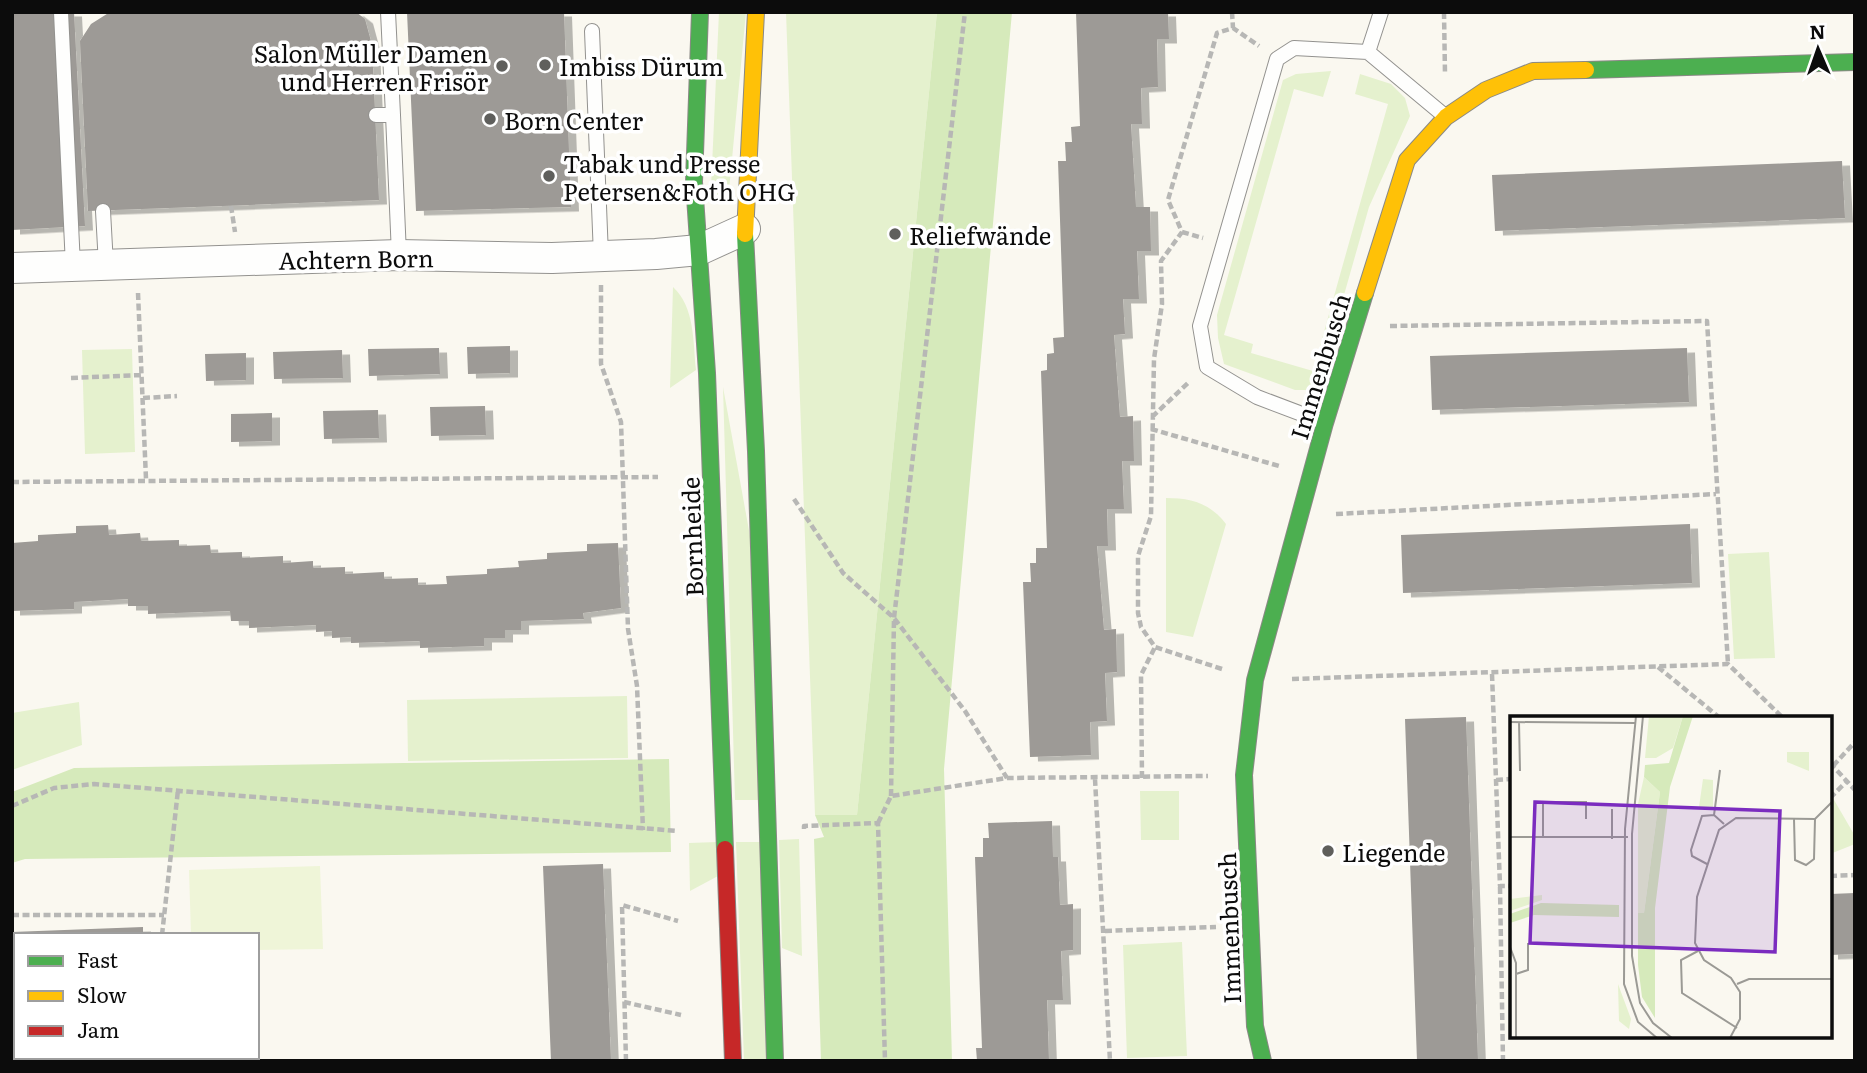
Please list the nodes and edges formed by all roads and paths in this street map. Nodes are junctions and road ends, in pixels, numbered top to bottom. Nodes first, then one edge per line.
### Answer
1 (61, 12) edge
2 (388, 12) edge
3 (700, 12) edge
4 (756, 12) edge
5 (965, 12) edge
6 (1232, 12) edge
7 (1381, 12) edge
8 (1444, 12) edge
9 (1233, 28) junction
10 (592, 31) dead end
11 (1368, 52) junction
12 (1277, 59) junction
13 (1855, 62) edge
14 (376, 115) dead end
15 (393, 115) junction
16 (1446, 117) junction
17 (103, 211) dead end
18 (745, 229) junction
19 (699, 250) junction
20 (399, 255) junction
21 (601, 256) junction
22 (137, 264) junction
23 (106, 265) junction
24 (73, 266) junction
25 (12, 268) edge
26 (1354, 327) junction
27 (722, 330) dead end
28 (1207, 367) junction
29 (142, 375) junction
30 (71, 378) dead end
31 (737, 384) dead end
32 (177, 396) dead end
33 (142, 398) junction
34 (1152, 417) junction
35 (1325, 423) junction
36 (1151, 429) junction
37 (756, 451) junction
38 (1310, 475) junction
39 (625, 477) junction
40 (658, 477) dead end
41 (146, 479) junction
42 (12, 482) edge
43 (1716, 494) junction
44 (793, 497) dead end
45 (1298, 516) junction
46 (894, 618) junction
47 (1155, 647) junction
48 (1728, 664) junction
49 (1658, 667) junction
50 (1492, 674) junction
51 (1255, 680) junction
52 (1718, 716) edge
53 (1781, 716) edge
54 (1855, 742) edge
55 (1832, 763) edge
56 (1832, 765) edge
57 (1244, 775) junction
58 (1007, 778) junction
59 (1142, 778) junction
60 (1095, 779) junction
61 (1510, 779) edge
62 (1496, 780) junction
63 (1847, 782) junction
64 (178, 790) junction
65 (1855, 790) edge
66 (891, 796) junction
67 (1832, 796) edge
68 (12, 806) edge
69 (877, 823) junction
70 (804, 826) dead end
71 (643, 830) junction
72 (677, 831) dead end
73 (1855, 875) edge
74 (1832, 876) edge
75 (1500, 886) junction
76 (1510, 886) edge
77 (12, 915) edge
78 (164, 915) junction
79 (678, 921) dead end
80 (1250, 926) junction
81 (1105, 931) junction
82 (162, 933) edge
83 (624, 1002) junction
84 (681, 1015) dead end
85 (626, 1061) edge
86 (733, 1061) edge
87 (775, 1061) edge
88 (885, 1061) edge
89 (1110, 1061) edge
90 (1264, 1061) edge
91 (1503, 1061) edge

1 - 24 lane
2 - 15 lane
3 - 19 street, Bornheide
4 - 18 street
5 - 46 path
6 - 9 path
7 - 11 lane
8 - 16 path
9 - 12 path
9 - 34 path
10 - 21 lane
11 - 12 lane
11 - 16 lane
12 - 28 lane
13 - 16 street, Immenbusch
14 - 15 lane
15 - 20 lane
16 - 26 street, Immenbusch
17 - 23 lane
18 - 19 street
18 - 37 street
19 - 21 street, Achtern Born
19 - 27 street
19 - 86 street, Bornheide
20 - 21 street, Achtern Born
20 - 22 street, Achtern Born
21 - 39 path
22 - 23 street, Achtern Born
22 - 29 path
23 - 24 street, Achtern Born
24 - 25 street, Achtern Born
26 - 35 street, Immenbusch
26 - 43 path
28 - 34 path
28 - 35 lane
29 - 30 path
29 - 33 path
31 - 37 street
32 - 33 path
33 - 41 path
34 - 36 path
35 - 38 street, Immenbusch
36 - 38 path
36 - 47 path
37 - 87 street
38 - 45 street, Immenbusch
39 - 40 path
39 - 41 path
39 - 71 path
41 - 42 path
43 - 45 path
43 - 48 path
44 - 46 path
45 - 51 street, Immenbusch
46 - 58 path
46 - 66 path
47 - 51 path
47 - 59 path
48 - 49 path
48 - 53 path
49 - 50 path
49 - 52 path
50 - 51 path
50 - 62 path
51 - 57 street, Immenbusch
54 - 55 path
56 - 63 path
57 - 59 path
57 - 80 street, Immenbusch
58 - 60 path
58 - 66 path
59 - 60 path
60 - 81 path
61 - 62 path
62 - 75 path
63 - 65 path
63 - 67 path
64 - 68 path
64 - 71 path
64 - 78 path
66 - 69 path
69 - 70 path
69 - 88 path
71 - 72 path
73 - 74 path
75 - 76 path
75 - 91 path
77 - 78 path
78 - 82 path
79 - 83 path
80 - 81 path
80 - 90 street, Immenbusch
81 - 89 path
83 - 84 path
83 - 85 path

